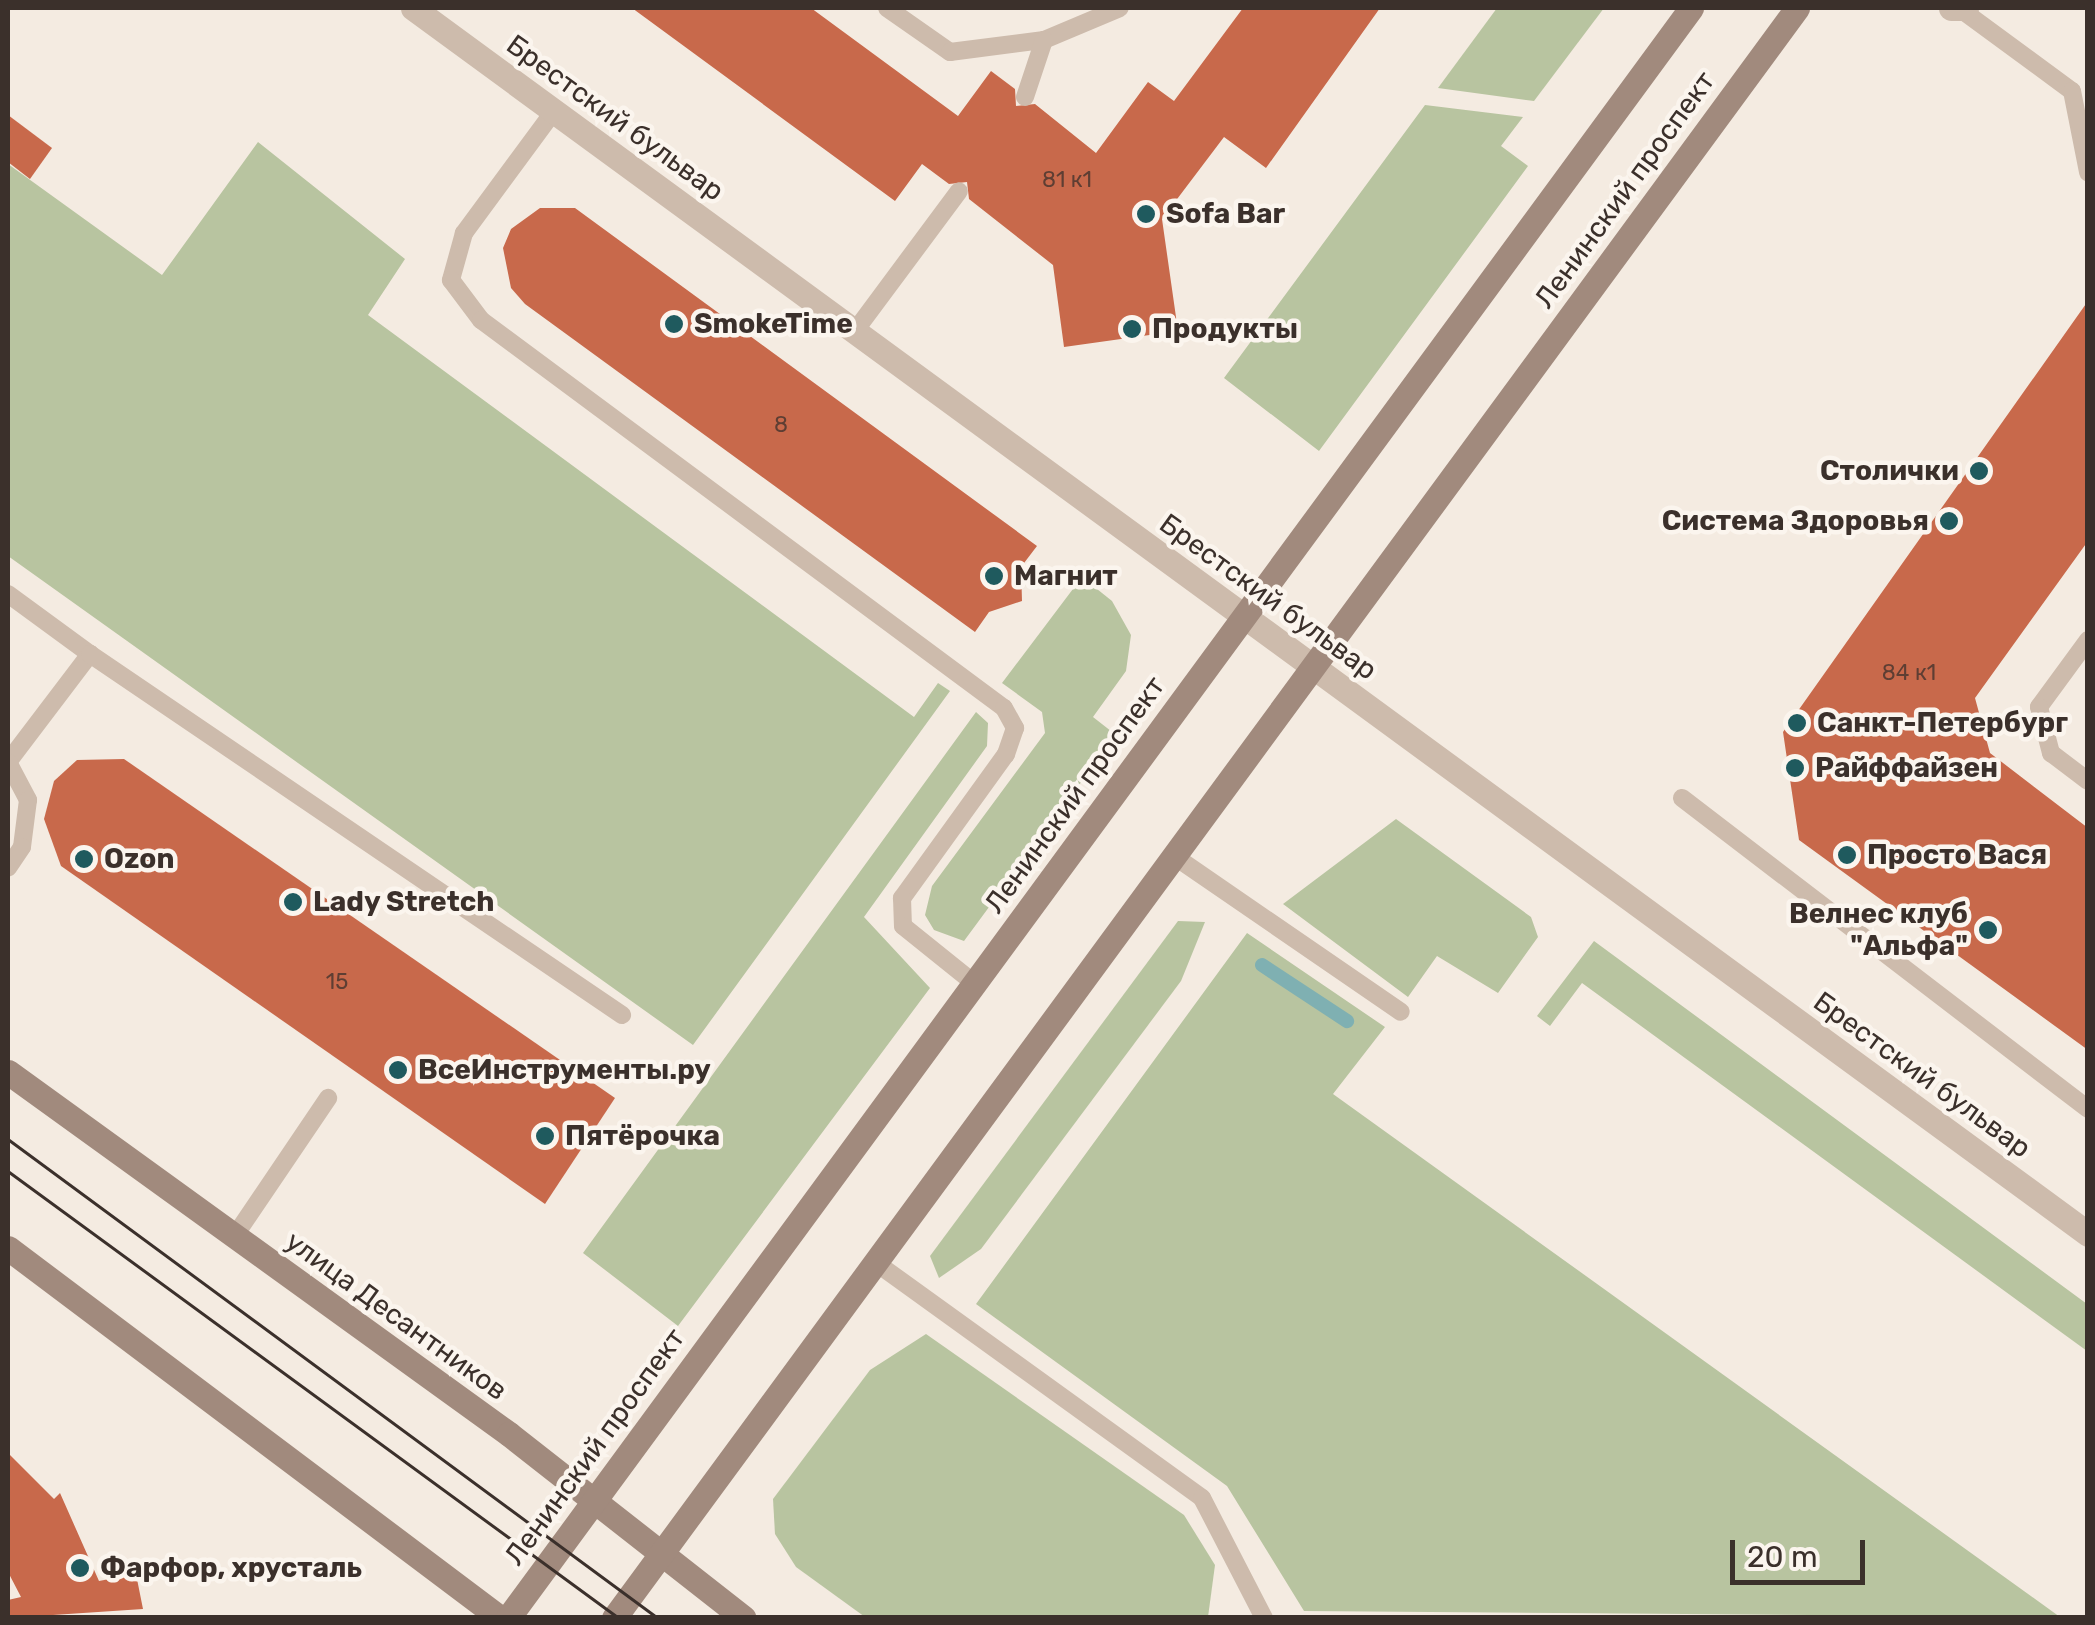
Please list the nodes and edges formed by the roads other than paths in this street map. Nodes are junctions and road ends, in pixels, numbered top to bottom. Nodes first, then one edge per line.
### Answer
1 (413, 8) edge
2 (887, 8) edge
3 (1120, 8) edge
4 (1691, 8) edge
5 (1797, 8) edge
6 (1960, 9) edge
7 (1044, 40) junction
8 (2080, 88) edge
9 (1026, 97) dead end
10 (554, 111) junction
11 (2088, 172) edge
12 (958, 191) dead end
13 (855, 331) junction
14 (8, 594) edge
15 (1244, 616) junction
16 (2088, 640) edge
17 (90, 654) junction
18 (1313, 666) junction
19 (8, 762) edge
20 (2088, 781) edge
21 (1682, 798) dead end
22 (1174, 856) junction
23 (8, 868) edge
24 (974, 983) junction
25 (1401, 1012) dead end
26 (622, 1014) dead end
27 (8, 1072) edge
28 (328, 1098) dead end
29 (2088, 1110) edge
30 (2087, 1232) edge
31 (234, 1236) junction
32 (8, 1248) edge
33 (875, 1262) junction
34 (592, 1502) junction
35 (660, 1554) junction
36 (504, 1618) edge
37 (614, 1618) edge
38 (744, 1618) edge
39 (1264, 1618) edge

1 - 10 street, Брестский бульвар
2 - 7 lane
3 - 7 lane
4 - 15 main road, Ленинский проспект
5 - 18 main road, Ленинский проспект
6 - 8 lane
7 - 9 lane
8 - 11 lane
10 - 13 street, Брестский бульвар
10 - 24 lane
12 - 13 lane
13 - 15 street, Брестский бульвар
14 - 17 lane
15 - 18 street, Брестский бульвар
15 - 24 main road, Ленинский проспект
16 - 20 lane
17 - 19 lane
17 - 26 lane
18 - 22 main road, Ленинский проспект
18 - 30 street, Брестский бульвар
19 - 23 lane
21 - 29 lane
22 - 25 lane
22 - 33 main road, Ленинский проспект
24 - 34 main road, Ленинский проспект
27 - 31 main road, улица Десантников
28 - 31 lane
31 - 34 main road, улица Десантников
32 - 36 main road
33 - 35 main road, Ленинский проспект
33 - 39 lane
34 - 35 main road, улица Десантников
34 - 36 main road, Ленинский проспект
35 - 37 main road, Ленинский проспект
35 - 38 main road, улица Десантников

